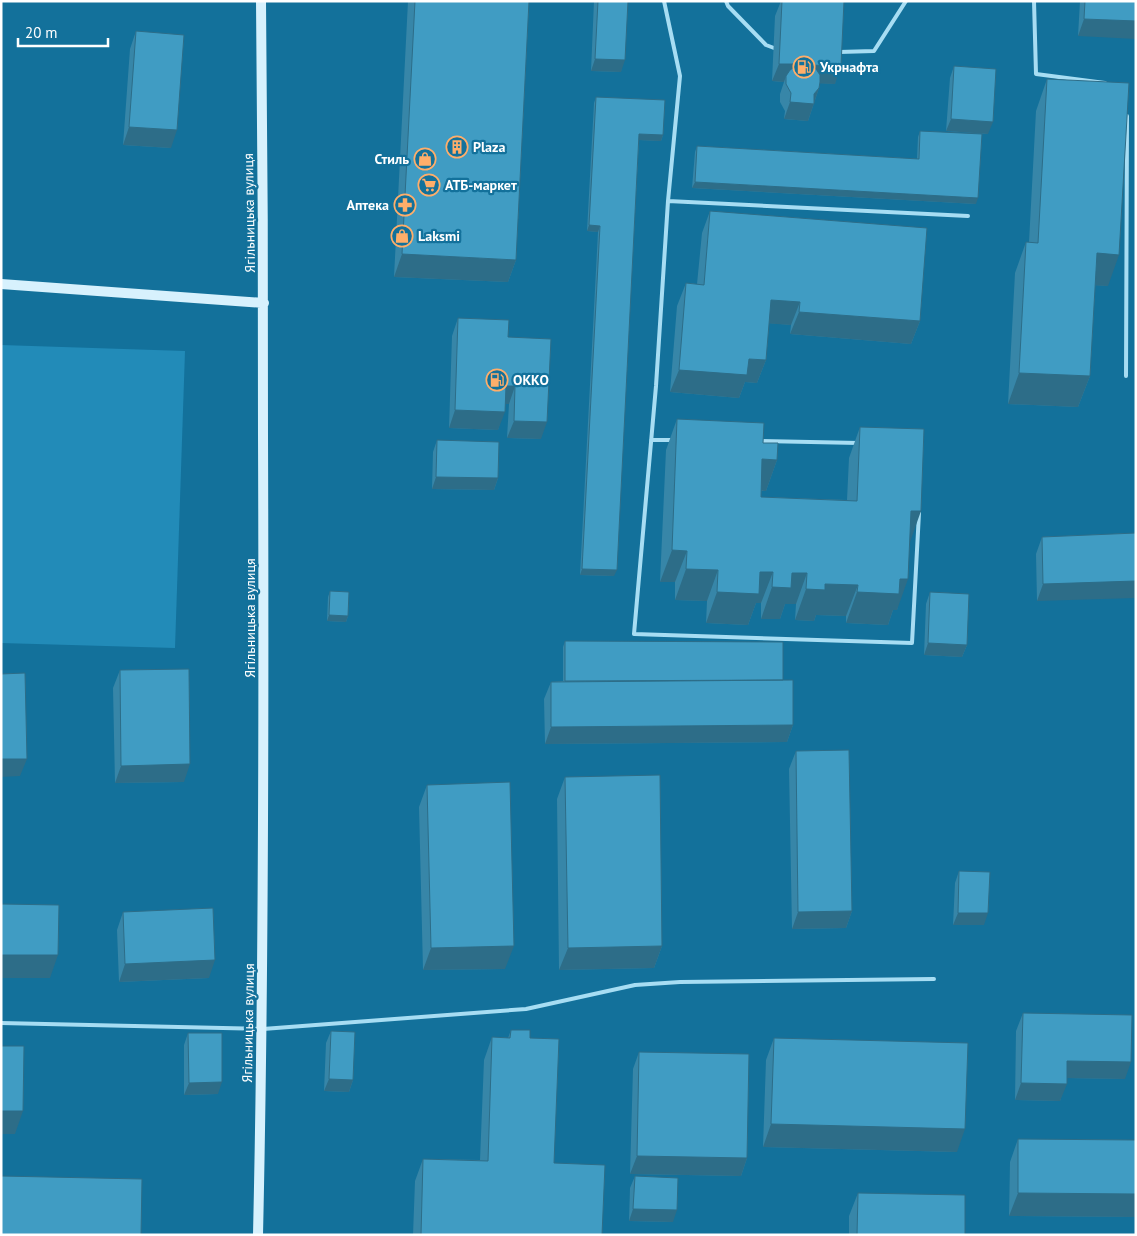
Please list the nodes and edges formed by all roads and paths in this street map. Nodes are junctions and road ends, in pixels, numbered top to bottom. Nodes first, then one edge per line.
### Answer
1 (261, 1) edge
2 (664, 1) edge
3 (726, 1) edge
4 (906, 1) edge
5 (1034, 1) edge
6 (774, 48) dead end
7 (836, 52) edge
8 (1108, 83) edge
9 (1127, 114) edge
10 (668, 201) junction
11 (968, 216) dead end
12 (1, 284) edge
13 (264, 303) junction
14 (1126, 376) dead end
15 (651, 440) junction
16 (680, 440) edge
17 (758, 442) edge
18 (864, 443) edge
19 (920, 504) edge
20 (934, 978) dead end
21 (1, 1023) edge
22 (263, 1029) junction
23 (258, 1235) edge

1 - 13 main road, Ягільницька вулиця
2 - 10 lane
3 - 6 lane
4 - 7 lane
5 - 8 lane
9 - 14 lane
10 - 11 lane
10 - 15 lane
12 - 13 main road
13 - 22 main road, Ягільницька вулиця
15 - 16 lane
15 - 19 lane
17 - 18 lane
20 - 22 lane
21 - 22 lane
22 - 23 main road, Ягільницька вулиця

